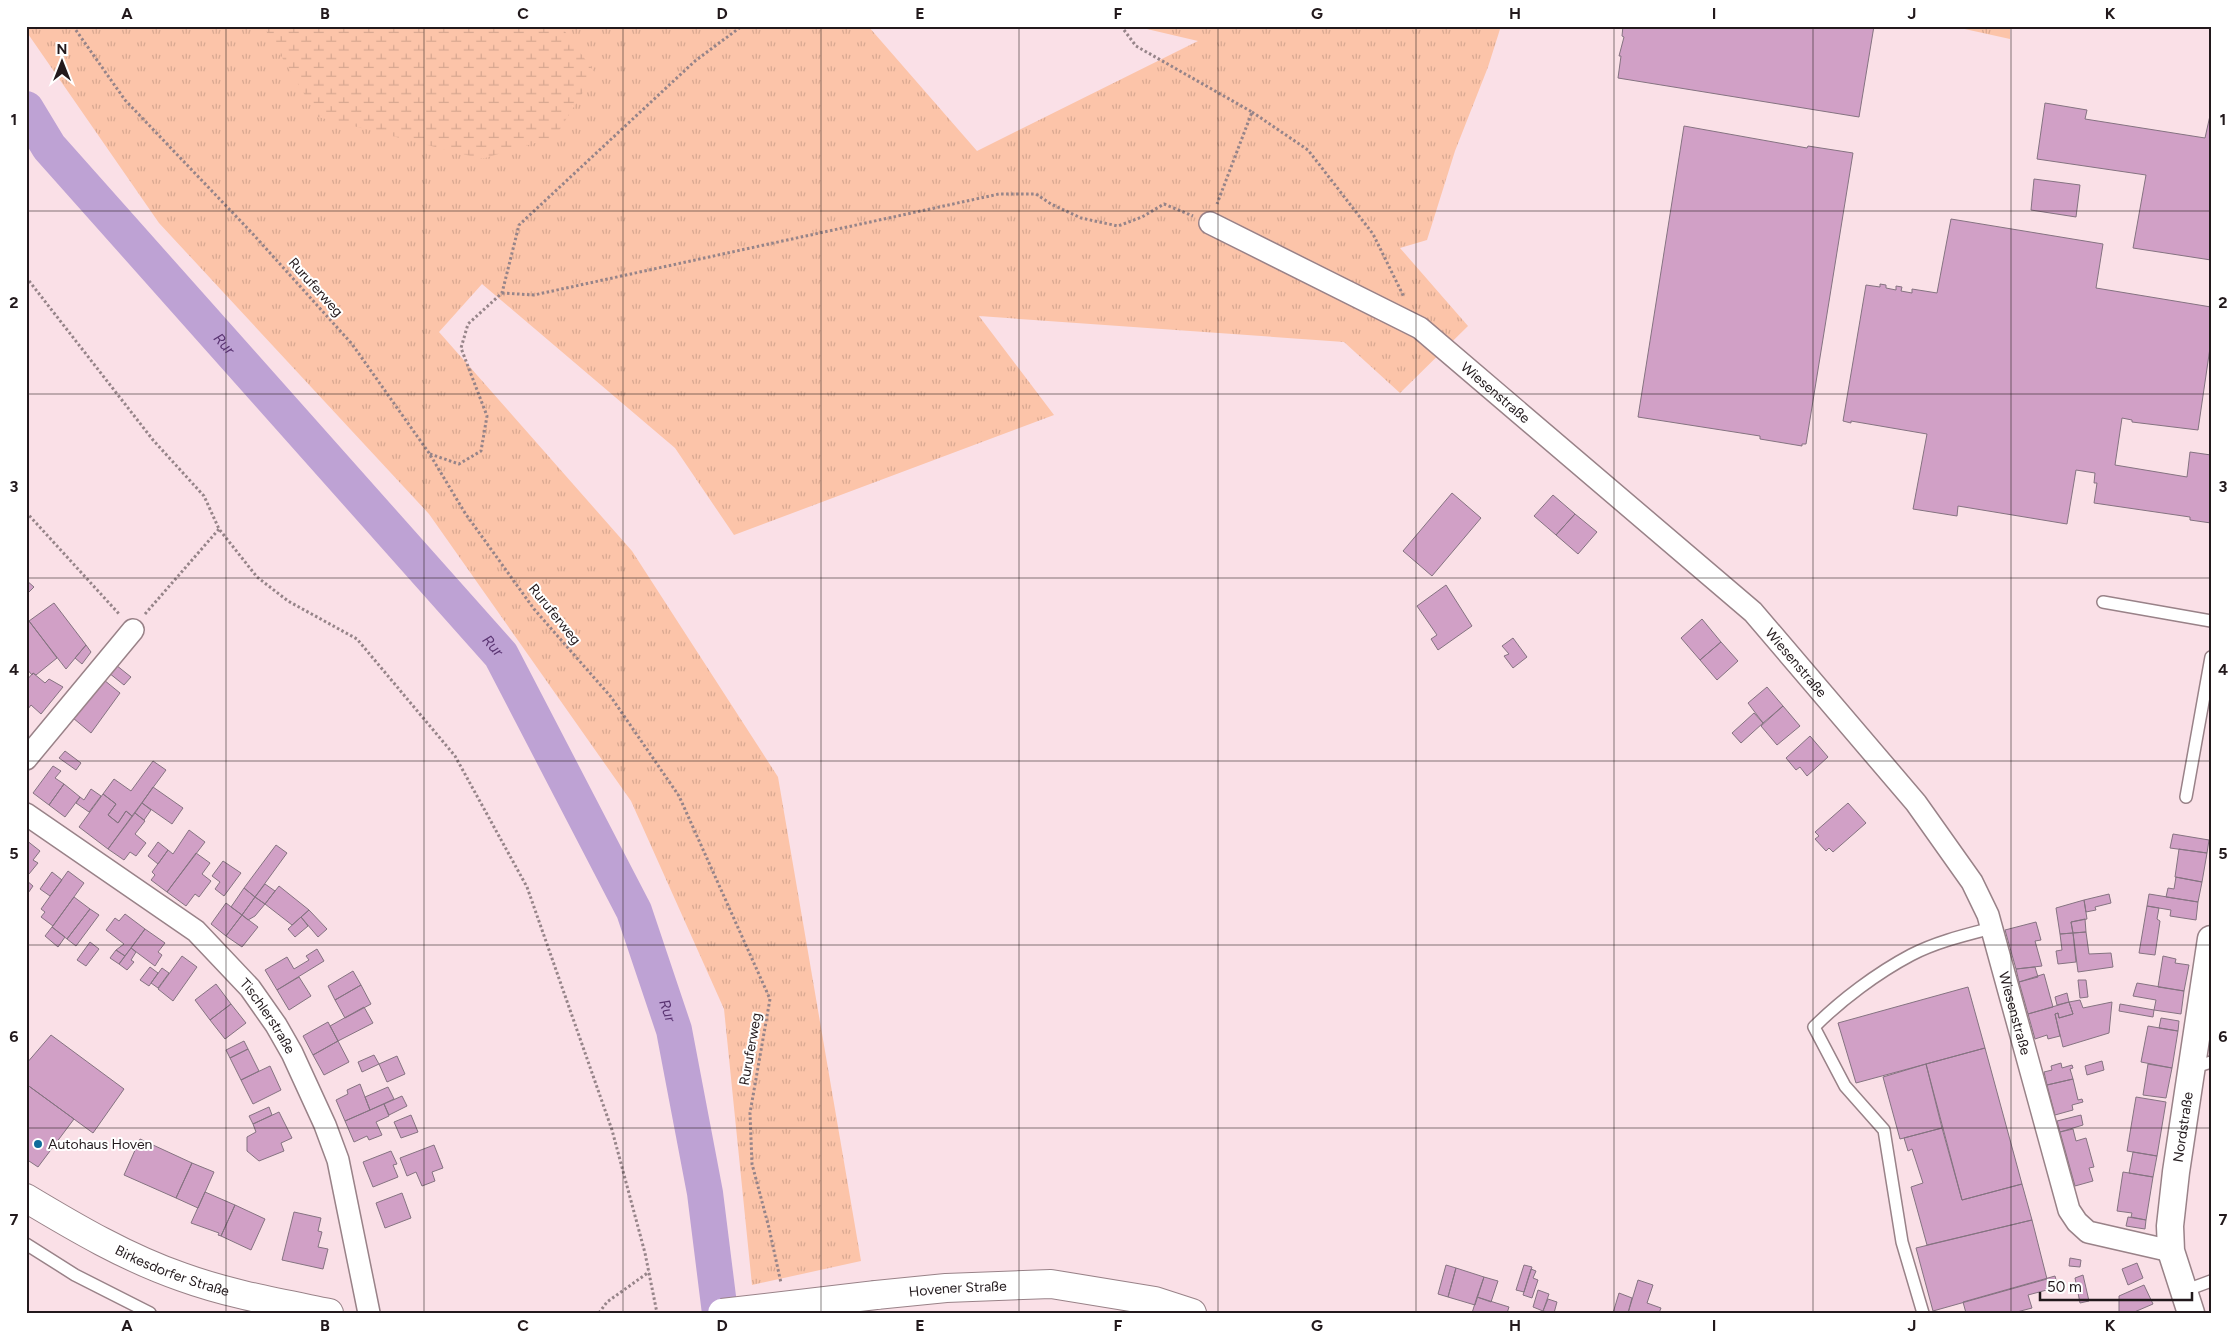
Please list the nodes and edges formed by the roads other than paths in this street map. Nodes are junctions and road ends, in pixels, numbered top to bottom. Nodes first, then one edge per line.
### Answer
1 (1210, 223) road end
2 (2103, 602) dead end
3 (2211, 621) edge
4 (133, 630) road end
5 (2211, 657) edge
6 (26, 760) edge
7 (2186, 797) dead end
8 (26, 814) edge
9 (1992, 928) junction
10 (2211, 939) edge
11 (2201, 1065) edge
12 (26, 1198) edge
13 (26, 1244) edge
14 (2171, 1251) junction
15 (2211, 1280) edge
16 (2188, 1302) edge
17 (150, 1313) edge
18 (329, 1313) edge
19 (369, 1313) edge
20 (722, 1313) edge
21 (1192, 1313) edge
22 (1922, 1313) edge

1 - 9 street, Wiesenstraße
2 - 3 lane
4 - 6 street
5 - 7 lane
8 - 19 street, Tischlerstraße
9 - 14 street, Wiesenstraße
9 - 22 lane
10 - 11 street, Nordstraße
11 - 14 street, Nordstraße
12 - 18 main road, Birkesdorfer Straße
13 - 17 lane
14 - 16 street, Nordstraße
15 - 16 lane
20 - 21 main road, Hovener Straße, bridge

